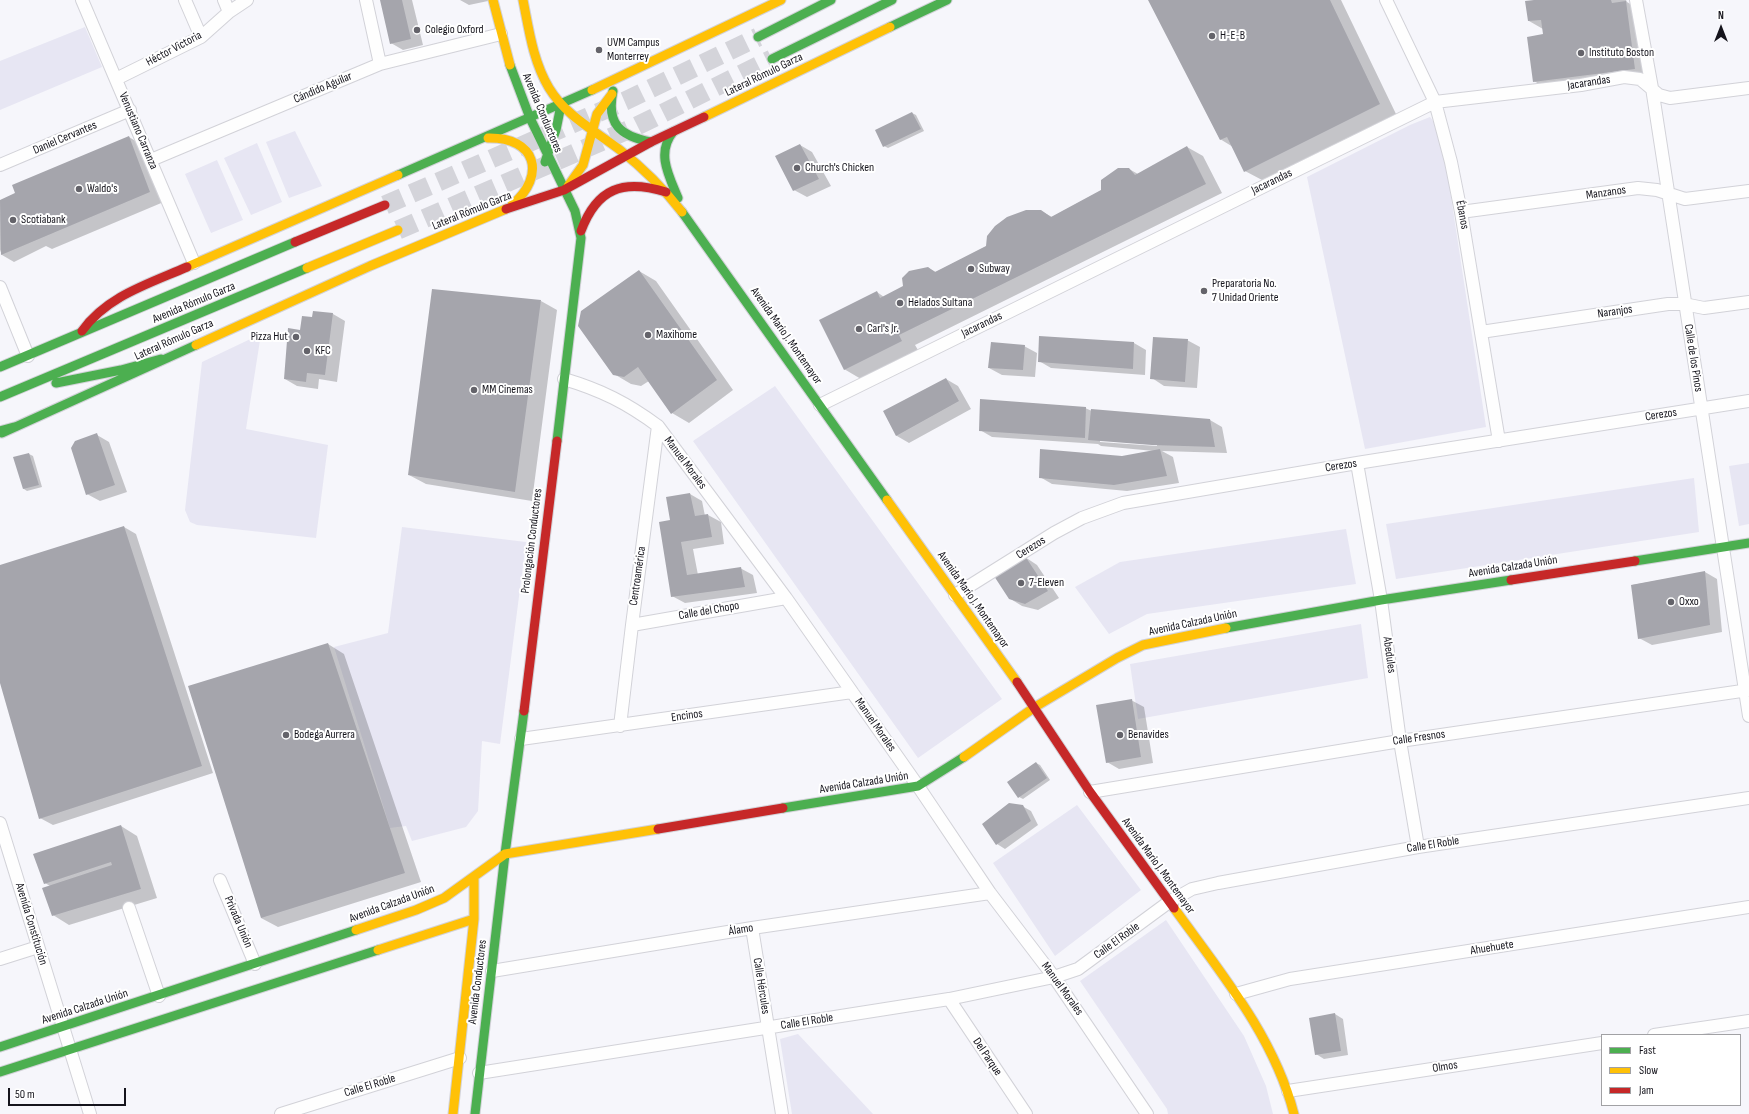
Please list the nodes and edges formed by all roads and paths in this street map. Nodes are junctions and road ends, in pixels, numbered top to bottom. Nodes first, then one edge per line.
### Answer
1 (82, 0) edge
2 (185, 0) edge
3 (224, 0) edge
4 (247, 0) edge
5 (366, 0) edge
6 (493, 0) edge
7 (523, 0) edge
8 (781, 0) edge
9 (831, 0) edge
10 (892, 0) edge
11 (947, 0) edge
12 (1386, 0) edge
13 (1636, 0) edge
14 (229, 12) junction
15 (501, 34) junction
16 (758, 36) tunnel mouth
17 (201, 37) junction
18 (772, 60) tunnel mouth
19 (380, 64) junction
20 (617, 77) junction
21 (116, 79) junction
22 (1652, 88) junction
23 (1749, 88) edge
24 (612, 94) junction
25 (1434, 102) junction
26 (561, 105) junction
27 (130, 110) junction
28 (530, 118) junction
29 (592, 131) junction
30 (673, 132) junction
31 (480, 140) junction
32 (651, 142) junction
33 (628, 155) junction
34 (548, 156) junction
35 (151, 160) junction
36 (0, 165) edge
37 (528, 188) junction
38 (564, 190) junction
39 (1749, 191) edge
40 (668, 193) junction
41 (1668, 193) junction
42 (531, 200) junction
43 (385, 205) tunnel mouth
44 (507, 209) junction
45 (575, 211) junction
46 (1461, 212) junction
47 (689, 222) junction
48 (398, 230) tunnel mouth
49 (581, 232) junction
50 (194, 263) junction
51 (0, 287) edge
52 (1749, 302) edge
53 (1684, 304) junction
54 (82, 330) junction
55 (1482, 332) junction
56 (28, 356) junction
57 (161, 359) junction
58 (0, 367) edge
59 (564, 379) junction
60 (19, 389) junction
61 (0, 397) edge
62 (1749, 402) edge
63 (820, 405) junction
64 (1702, 409) junction
65 (658, 426) junction
66 (0, 433) edge
67 (1499, 441) junction
68 (1357, 463) junction
69 (1749, 543) edge
70 (1724, 547) junction
71 (955, 595) junction
72 (786, 598) junction
73 (1381, 600) junction
74 (632, 624) junction
75 (1747, 691) edge
76 (852, 692) junction
77 (1034, 707) junction
78 (1749, 716) edge
79 (620, 726) junction
80 (521, 739) junction
81 (1400, 741) junction
82 (918, 786) junction
83 (1090, 792) junction
84 (1749, 798) edge
85 (0, 822) edge
86 (1418, 847) junction
87 (505, 854) junction
88 (6, 862) edge
89 (474, 877) junction
90 (220, 880) dead end
91 (990, 893) junction
92 (1169, 902) junction
93 (129, 908) dead end
94 (1749, 908) edge
95 (474, 919) junction
96 (752, 928) junction
97 (38, 947) junction
98 (0, 959) edge
99 (255, 964) junction
100 (492, 971) junction
101 (1054, 977) junction
102 (1236, 994) junction
103 (159, 996) junction
104 (949, 999) junction
105 (1749, 1020) edge
106 (63, 1026) junction
107 (768, 1028) junction
108 (1660, 1034) edge
109 (1601, 1043) edge
110 (0, 1047) edge
111 (70, 1049) junction
112 (460, 1058) junction
113 (0, 1072) edge
114 (479, 1073) junction
115 (1288, 1091) junction
116 (90, 1114) edge
117 (281, 1114) edge
118 (453, 1114) edge
119 (475, 1114) edge
120 (782, 1114) edge
121 (1026, 1114) edge
122 (1147, 1114) edge
123 (1294, 1114) edge

1 - 21 street, Venustiano Carranza
2 - 17 street
3 - 14 street
4 - 14 street, Héctor Victoria
5 - 19 street
6 - 15 main road, Avenida Conductores
7 - 26 main road, Avenida Conductores
8 - 20 main road
9 - 16 main road
10 - 18 main road
11 - 30 main road, Lateral Rómulo Garza
12 - 25 street, Ébanos
13 - 22 street, Calle de los Pinos
14 - 17 street, Héctor Victoria
15 - 19 street, Cándido Aguilar
15 - 28 main road, Avenida Conductores
17 - 21 street, Héctor Victoria
19 - 35 street, Cándido Aguilar
20 - 24 main road
20 - 26 main road
21 - 27 street, Venustiano Carranza
22 - 23 street, Jacarandas
22 - 25 street, Jacarandas
22 - 41 street, Calle de los Pinos
24 - 29 main road
24 - 32 main road
25 - 46 street, Ébanos
25 - 63 street, Jacarandas
26 - 28 main road
26 - 29 main road, Avenida Conductores
26 - 34 main road
27 - 35 street, Venustiano Carranza
27 - 36 street, Daniel Cervantes
28 - 31 main road
28 - 34 main road, Avenida Conductores
29 - 33 main road, Avenida Mario J. Montemayor
29 - 38 main road
30 - 32 main road, Lateral Rómulo Garza
30 - 47 main road
31 - 37 main road
31 - 50 main road
32 - 33 main road, Lateral Rómulo Garza
33 - 38 main road, Lateral Rómulo Garza
33 - 40 main road, Avenida Mario J. Montemayor
34 - 37 main road
34 - 38 main road, Avenida Conductores
35 - 50 street, Venustiano Carranza
37 - 44 main road
38 - 42 main road, Lateral Rómulo Garza
38 - 45 main road, Avenida Conductores
39 - 41 street, Manzanos
40 - 47 main road, Avenida Mario J. Montemayor
40 - 49 main road
41 - 46 street, Manzanos
41 - 53 street, Calle de los Pinos
42 - 44 main road, Lateral Rómulo Garza
42 - 45 main road
43 - 54 main road, Avenida Rómulo Garza
44 - 57 main road, Lateral Rómulo Garza
45 - 49 main road, Avenida Conductores
46 - 55 street, Ébanos
47 - 63 main road, Avenida Mario J. Montemayor
48 - 60 main road, Avenida Rómulo Garza
49 - 59 main road, Prolongación Conductores
50 - 54 main road
51 - 56 street
52 - 53 street, Naranjos
53 - 55 street, Naranjos
53 - 64 street, Calle de los Pinos
54 - 56 main road, Avenida Rómulo Garza
55 - 67 street, Ébanos
56 - 58 main road, Avenida Rómulo Garza
57 - 60 main road
57 - 66 main road, Lateral Rómulo Garza
59 - 65 street, Manuel Morales
59 - 80 main road, Prolongación Conductores
60 - 61 main road, Avenida Rómulo Garza
62 - 64 street, Cerezos
63 - 71 main road, Avenida Mario J. Montemayor
64 - 67 street, Cerezos
64 - 70 street, Calle de los Pinos
65 - 72 street, Manuel Morales
65 - 74 street, Centroamérica
67 - 68 street, Cerezos
68 - 71 street, Cerezos
68 - 73 street, Abedules
69 - 70 main road, Avenida Calzada Unión
70 - 73 main road, Avenida Calzada Unión
70 - 75 street, Calle de los Pinos
71 - 77 main road, Avenida Mario J. Montemayor
72 - 74 street, Calle del Chopo
72 - 76 street, Manuel Morales
73 - 77 main road, Avenida Calzada Unión
73 - 81 street, Abedules
74 - 79 street, Centroamérica
75 - 78 street, Calle de los Pinos
75 - 81 street, Calle Fresnos
76 - 79 street, Encinos
76 - 82 street, Manuel Morales
77 - 82 main road, Avenida Calzada Unión
77 - 83 main road, Avenida Mario J. Montemayor
79 - 80 street, Encinos
80 - 87 main road, Prolongación Conductores
81 - 83 street, Calle Fresnos
81 - 86 street, Abedules
82 - 87 main road, Avenida Calzada Unión
82 - 91 street, Manuel Morales
83 - 92 main road, Avenida Mario J. Montemayor
84 - 86 street, Calle El Roble
85 - 88 street, Avenida Constitución
86 - 92 street, Calle El Roble
87 - 89 main road, Avenida Calzada Unión
87 - 100 main road, Avenida Conductores
88 - 97 street, Avenida Constitución
89 - 95 main road, Avenida Conductores
89 - 99 main road, Avenida Calzada Unión
90 - 99 street, Privada Unión
91 - 96 street, Álamo
91 - 101 street, Manuel Morales
92 - 101 street, Calle El Roble
92 - 102 main road, Avenida Mario J. Montemayor
93 - 103 street
94 - 102 street, Ahuehuete
95 - 111 main road
95 - 112 main road, Avenida Conductores
96 - 100 street, Álamo
96 - 107 street, Calle Hércules
97 - 98 street
97 - 106 street, Avenida Constitución
99 - 103 main road, Avenida Calzada Unión
100 - 114 main road, Avenida Conductores
101 - 104 street, Calle El Roble
101 - 122 street, Manuel Morales
102 - 115 main road, Avenida Mario J. Montemayor
103 - 106 main road, Avenida Calzada Unión
104 - 107 street, Calle El Roble
104 - 121 street, Del Parque
105 - 108 street
106 - 110 main road, Avenida Calzada Unión
106 - 111 street, Avenida Constitución
107 - 114 street, Calle El Roble
107 - 120 street, Calle Hércules
109 - 115 street, Olmos
111 - 113 main road
111 - 116 street, Avenida Constitución
112 - 117 street, Calle El Roble
112 - 118 main road, Avenida Conductores
114 - 119 main road, Avenida Conductores
115 - 123 main road, Avenida Mario J. Montemayor

